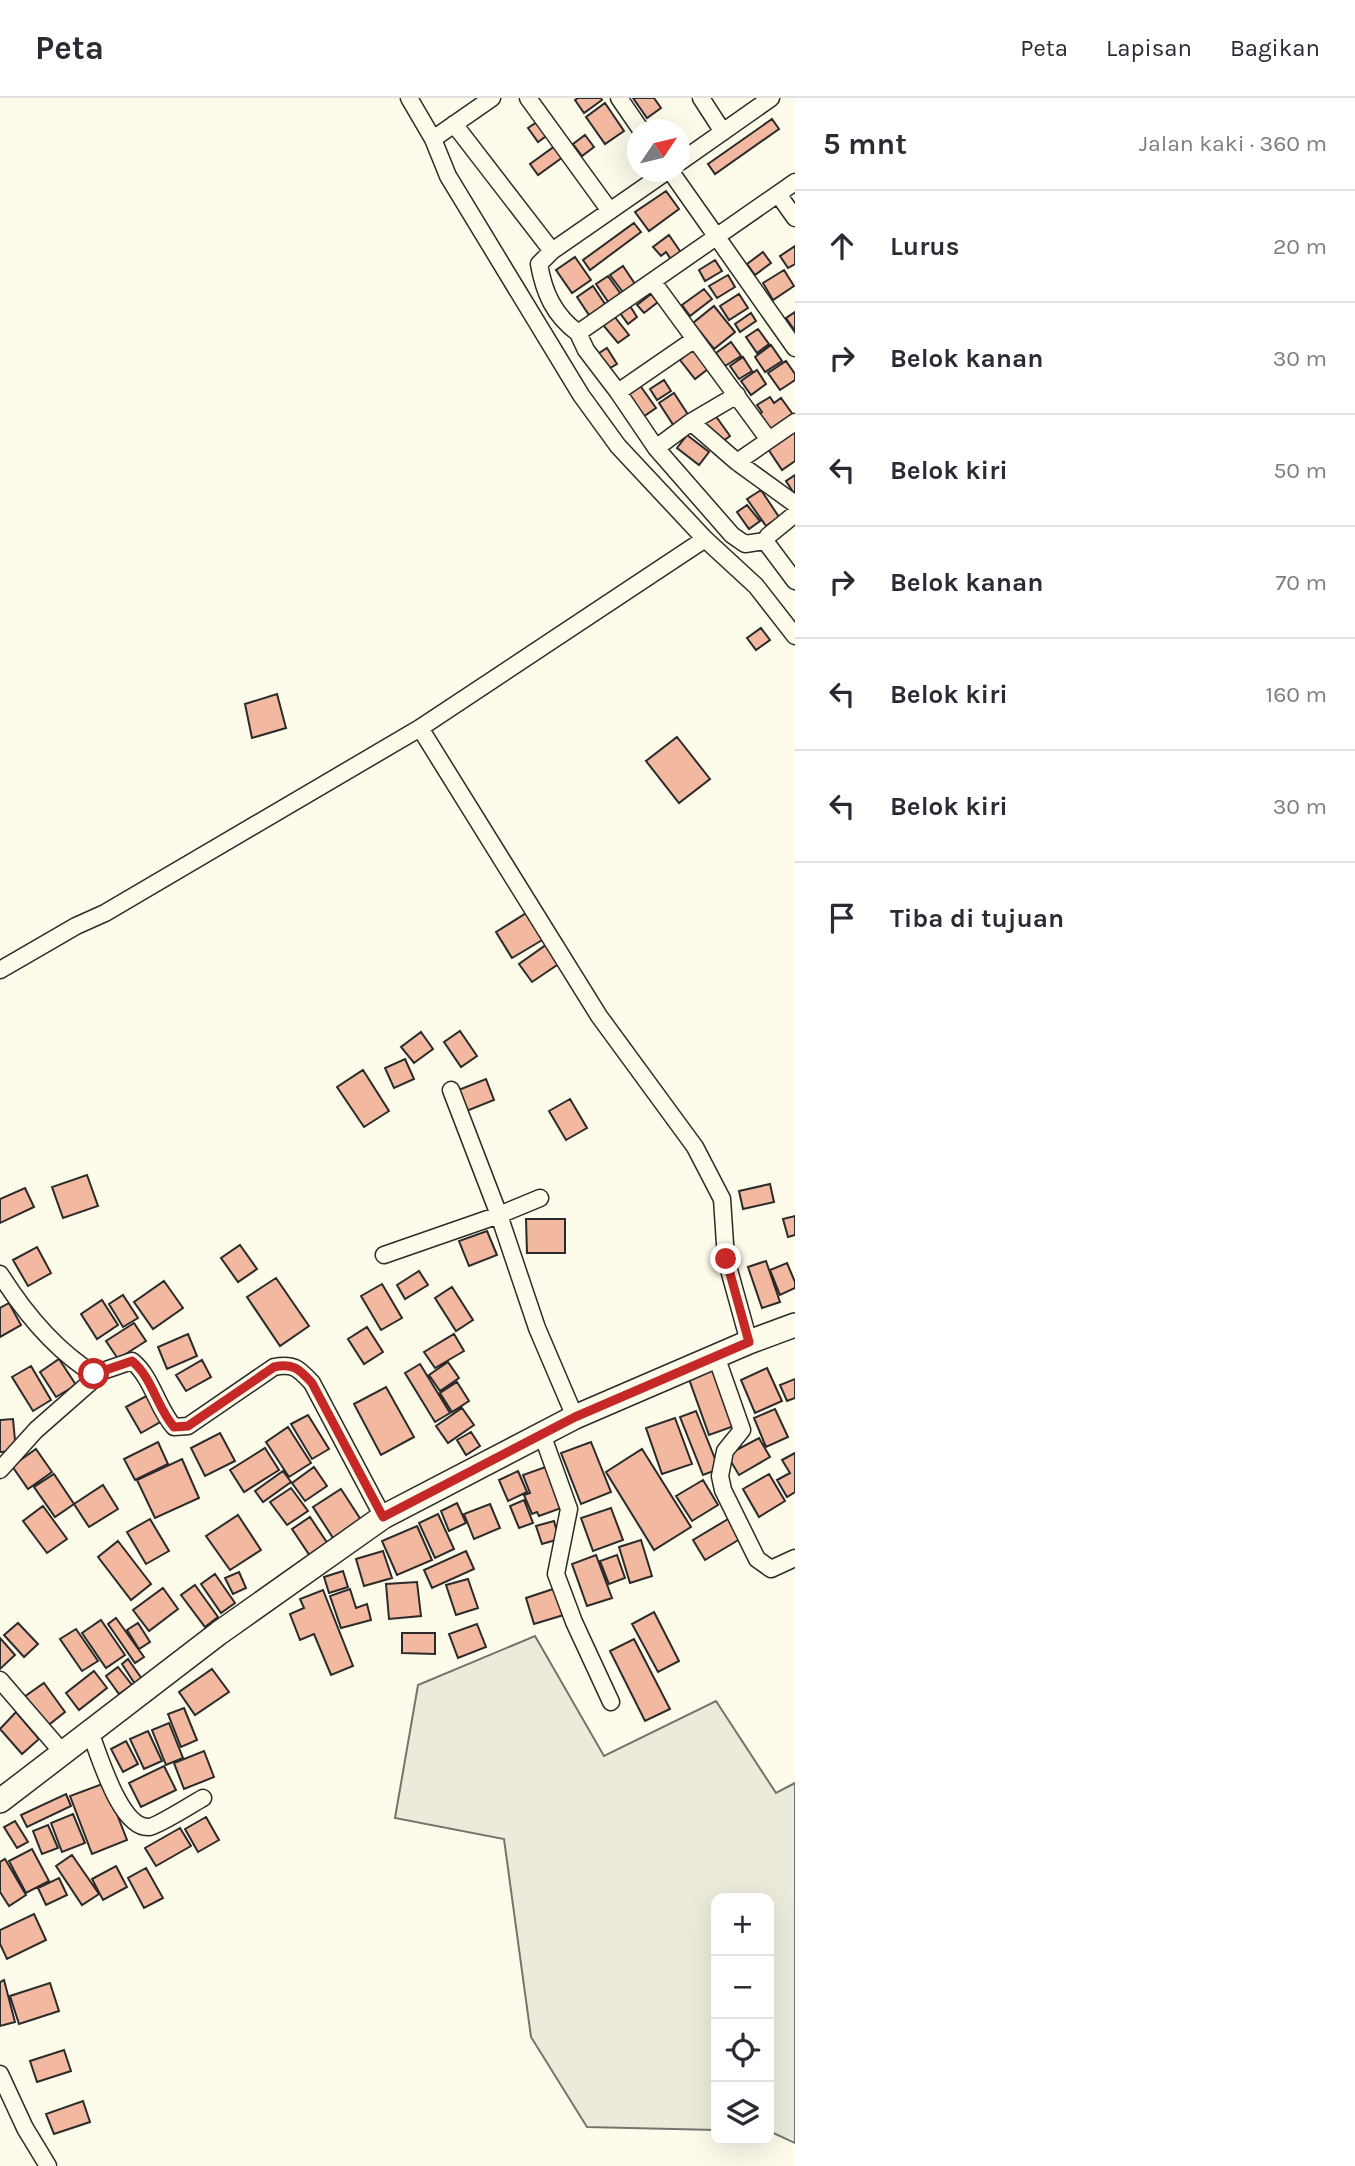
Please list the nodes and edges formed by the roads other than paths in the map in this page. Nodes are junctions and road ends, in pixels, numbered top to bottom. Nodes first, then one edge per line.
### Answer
1 (409, 98) edge
2 (492, 98) edge
3 (528, 98) edge
4 (619, 98) edge
5 (701, 98) edge
6 (771, 98) edge
7 (633, 119) edge
8 (454, 124) junction
9 (723, 131) junction
10 (433, 139) junction
11 (690, 155) edge
12 (653, 182) edge
13 (676, 182) edge
14 (795, 182) edge
15 (778, 194) junction
16 (610, 211) junction
17 (795, 218) edge
18 (717, 237) junction
19 (552, 251) junction
20 (653, 282) junction
21 (578, 333) junction
22 (695, 339) junction
23 (795, 348) edge
24 (618, 392) junction
25 (737, 395) junction
26 (691, 422) junction
27 (795, 422) edge
28 (769, 440) junction
29 (656, 448) junction
30 (737, 462) junction
31 (795, 505) edge
32 (795, 514) edge
33 (705, 539) junction
34 (765, 541) junction
35 (795, 581) edge
36 (795, 636) edge
37 (420, 728) junction
38 (0, 970) edge
39 (451, 1090) dead end
40 (540, 1198) dead end
41 (499, 1215) junction
42 (384, 1255) dead end
43 (0, 1274) edge
44 (795, 1325) edge
45 (749, 1342) junction
46 (716, 1356) junction
47 (102, 1372) junction
48 (575, 1417) junction
49 (542, 1434) junction
50 (0, 1470) edge
51 (383, 1517) junction
52 (795, 1558) edge
53 (0, 1680) edge
54 (611, 1702) dead end
55 (90, 1732) junction
56 (63, 1752) junction
57 (202, 1798) dead end
58 (0, 1801) edge
59 (0, 2074) edge
60 (48, 2166) edge

1 - 10 street
2 - 8 street
3 - 16 street
4 - 7 street
5 - 9 street
6 - 9 street
8 - 10 street
8 - 19 street
9 - 11 street
10 - 33 street
12 - 16 street
13 - 18 street
14 - 15 street
15 - 17 street
15 - 18 street
16 - 19 street
18 - 20 street
18 - 23 street
19 - 21 street
20 - 21 street
20 - 22 street
21 - 24 street
22 - 24 street
22 - 25 street
24 - 29 street
25 - 26 street
25 - 28 street
26 - 29 street
26 - 30 street
27 - 28 street
28 - 30 street
29 - 34 street
30 - 31 street
32 - 34 street
33 - 36 street
33 - 37 street
34 - 35 street
37 - 38 street
37 - 45 street
39 - 41 street
40 - 41 street
41 - 42 street
41 - 48 street
43 - 47 street
44 - 45 main road
45 - 46 main road
46 - 48 main road
46 - 52 street
47 - 50 street
47 - 51 street
48 - 49 main road
49 - 51 main road
49 - 54 street
51 - 55 main road
53 - 56 street
55 - 56 main road
55 - 57 street
56 - 58 main road
59 - 60 street

